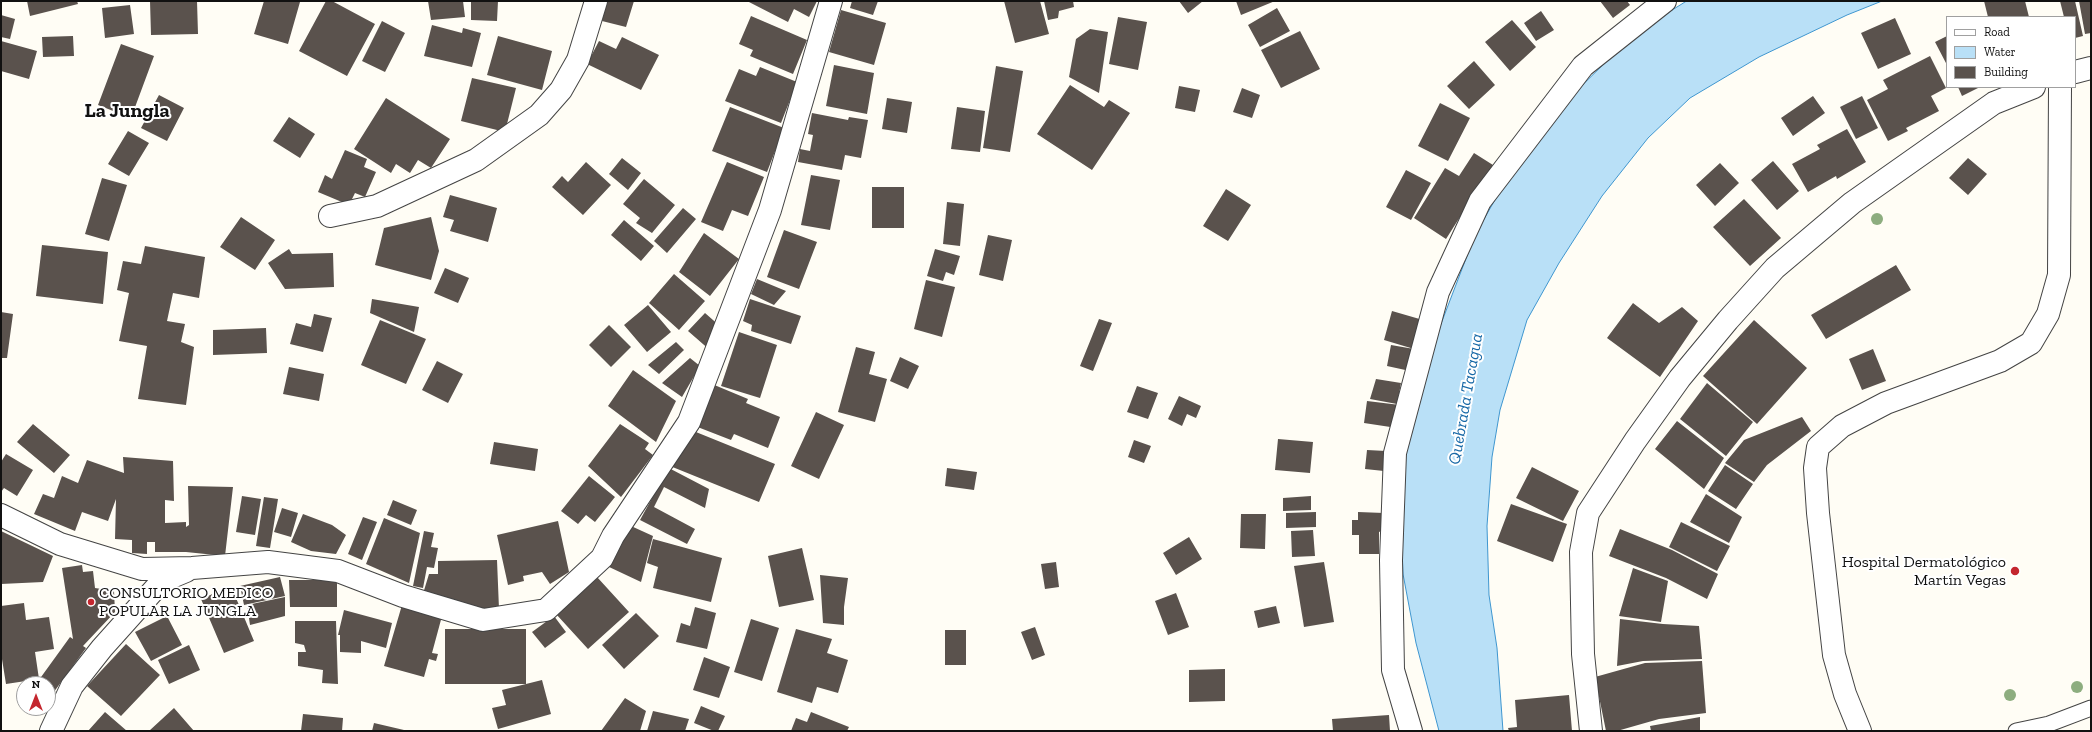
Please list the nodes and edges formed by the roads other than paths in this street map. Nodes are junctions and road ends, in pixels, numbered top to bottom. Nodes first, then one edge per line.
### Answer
1 (596, 1) edge
2 (831, 1) edge
3 (1665, 1) edge
4 (2091, 68) edge
5 (2076, 72) edge
6 (2032, 88) edge
7 (2060, 88) edge
8 (330, 216) dead end
9 (1, 515) edge
10 (192, 568) junction
11 (2091, 708) edge
12 (51, 731) edge
13 (1411, 731) edge
14 (1591, 731) edge
15 (1860, 731) edge
16 (2016, 731) edge

1 - 8 street
2 - 10 street
3 - 13 street
4 - 5 street
6 - 14 street
7 - 15 street
9 - 10 street
10 - 12 street
11 - 16 lane

